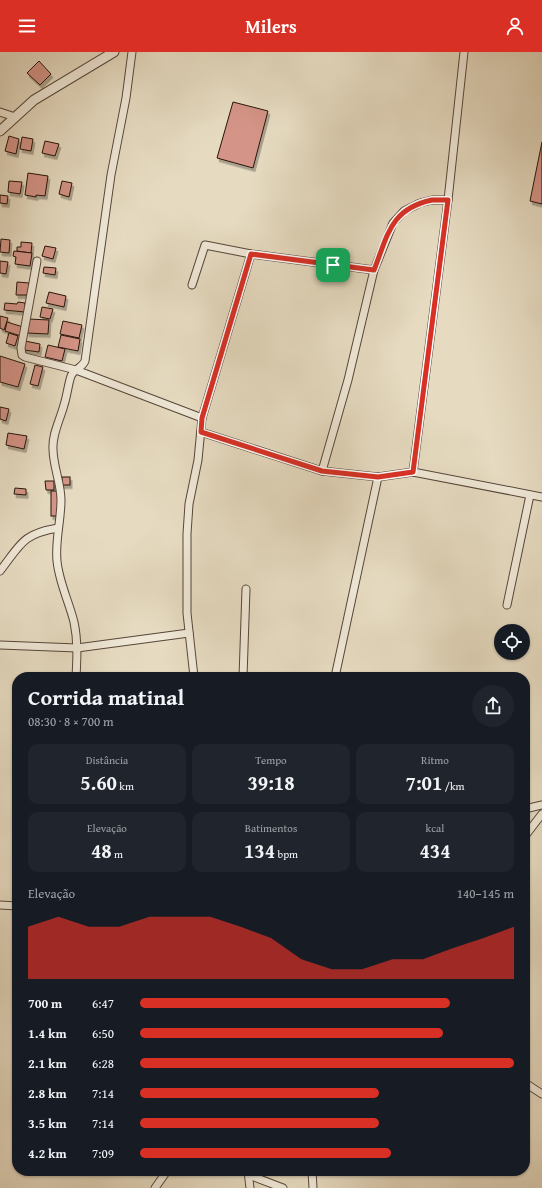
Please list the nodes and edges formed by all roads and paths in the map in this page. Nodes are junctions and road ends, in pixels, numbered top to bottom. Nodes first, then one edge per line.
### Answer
1 (132, 52) edge
2 (464, 52) edge
3 (111, 53) edge
4 (0, 112) edge
5 (15, 117) junction
6 (0, 131) edge
7 (448, 200) junction
8 (251, 254) junction
9 (37, 261) dead end
10 (374, 270) junction
11 (192, 285) dead end
12 (76, 370) junction
13 (202, 418) junction
14 (201, 432) junction
15 (322, 471) junction
16 (413, 472) junction
17 (378, 477) junction
18 (530, 495) junction
19 (542, 497) edge
20 (58, 528) junction
21 (0, 571) edge
22 (246, 589) dead end
23 (507, 606) dead end
24 (189, 633) junction
25 (0, 645) edge
26 (77, 648) junction
27 (76, 672) edge
28 (193, 672) edge
29 (243, 672) edge
30 (336, 672) edge
31 (542, 805) edge
32 (530, 808) edge
33 (542, 814) edge
34 (530, 830) edge
35 (0, 905) edge
36 (12, 906) edge
37 (530, 1086) edge
38 (542, 1094) edge
39 (163, 1176) edge
40 (249, 1176) edge
41 (256, 1176) edge
42 (312, 1176) edge
43 (155, 1188) edge
44 (250, 1188) edge
45 (283, 1188) edge
46 (313, 1188) edge

1 - 12 street
2 - 7 street
3 - 5 street
4 - 5 street
5 - 6 street
7 - 10 street
7 - 16 street
8 - 10 street
8 - 11 street
8 - 13 street
9 - 12 street
10 - 15 street
12 - 13 street
12 - 20 street
13 - 14 street
14 - 15 street
14 - 24 street
15 - 17 street
16 - 17 street
16 - 18 street
17 - 30 street
18 - 19 street
18 - 23 street
20 - 21 street
20 - 26 street
22 - 29 street
24 - 26 street
24 - 28 street
25 - 26 street
26 - 27 street
31 - 32 street
33 - 34 street
35 - 36 street
37 - 38 street
39 - 43 street
40 - 44 street
41 - 45 street
42 - 46 street

